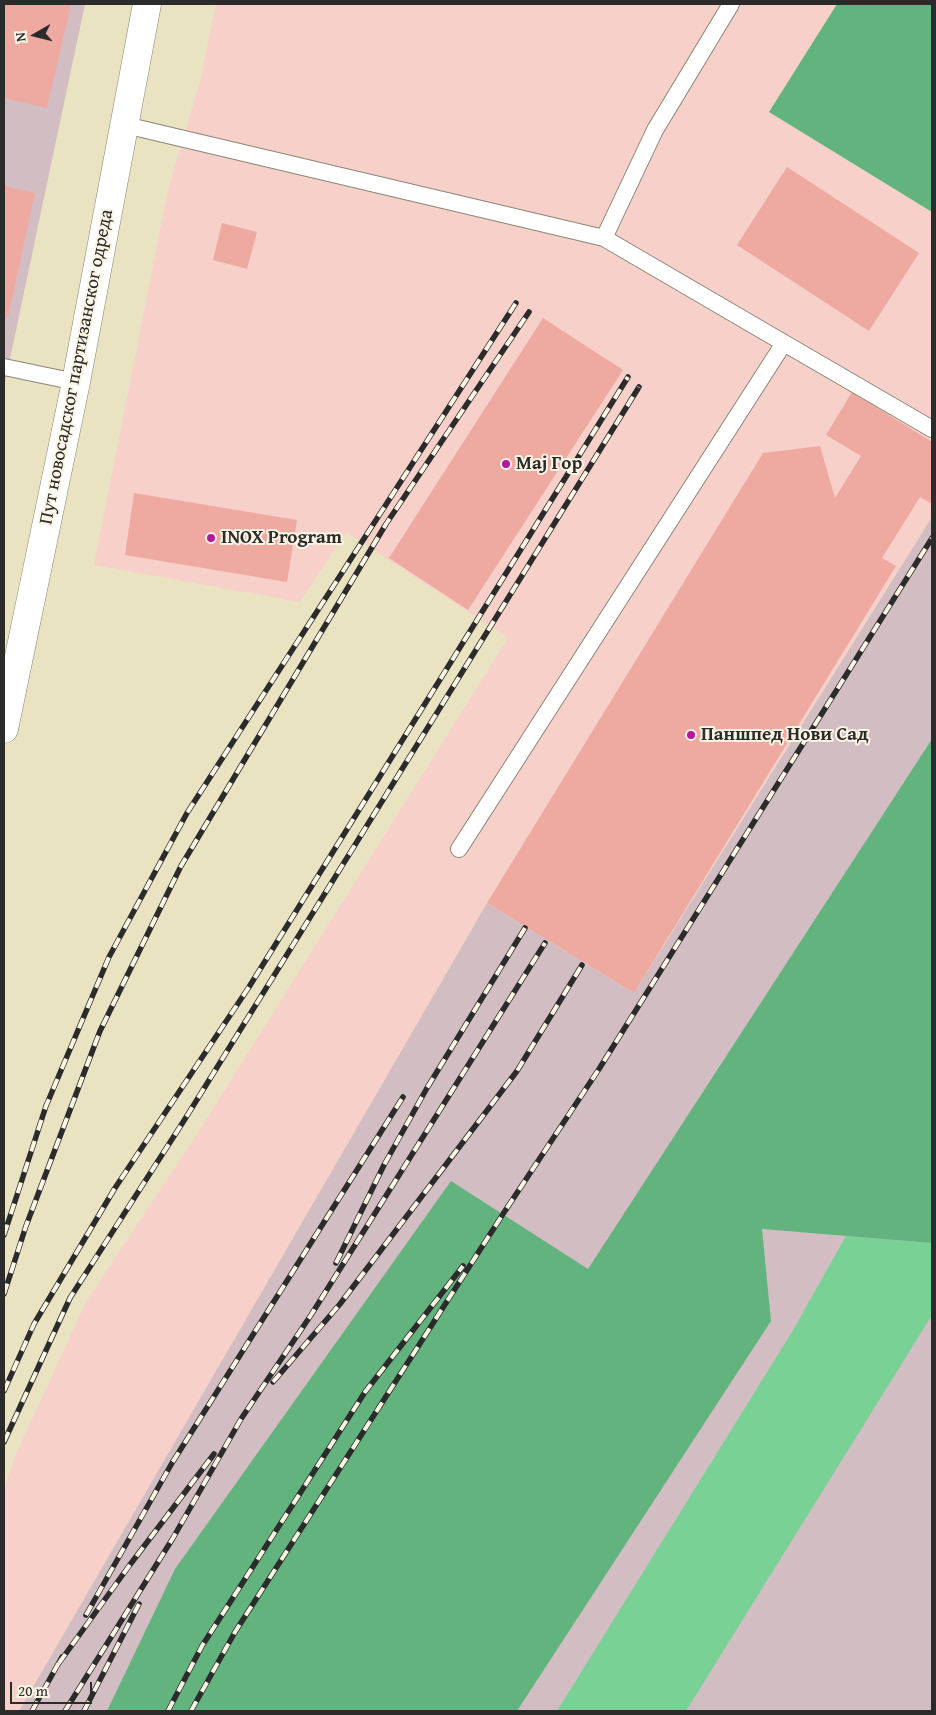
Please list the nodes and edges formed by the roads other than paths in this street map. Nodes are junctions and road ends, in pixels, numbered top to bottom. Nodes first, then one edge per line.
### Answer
1 (147, 4) edge
2 (731, 4) edge
3 (125, 125) junction
4 (604, 238) junction
5 (784, 343) junction
6 (4, 367) edge
7 (76, 382) junction
8 (932, 429) edge
9 (4, 729) edge
10 (459, 849) dead end

1 - 3 street, Пут новосадског партизанског одреда
2 - 4 lane
3 - 4 lane
3 - 7 street, Пут новосадског партизанског одреда
4 - 5 lane
5 - 8 lane
5 - 10 lane
6 - 7 lane
7 - 9 street, Пут новосадског партизанског одреда

